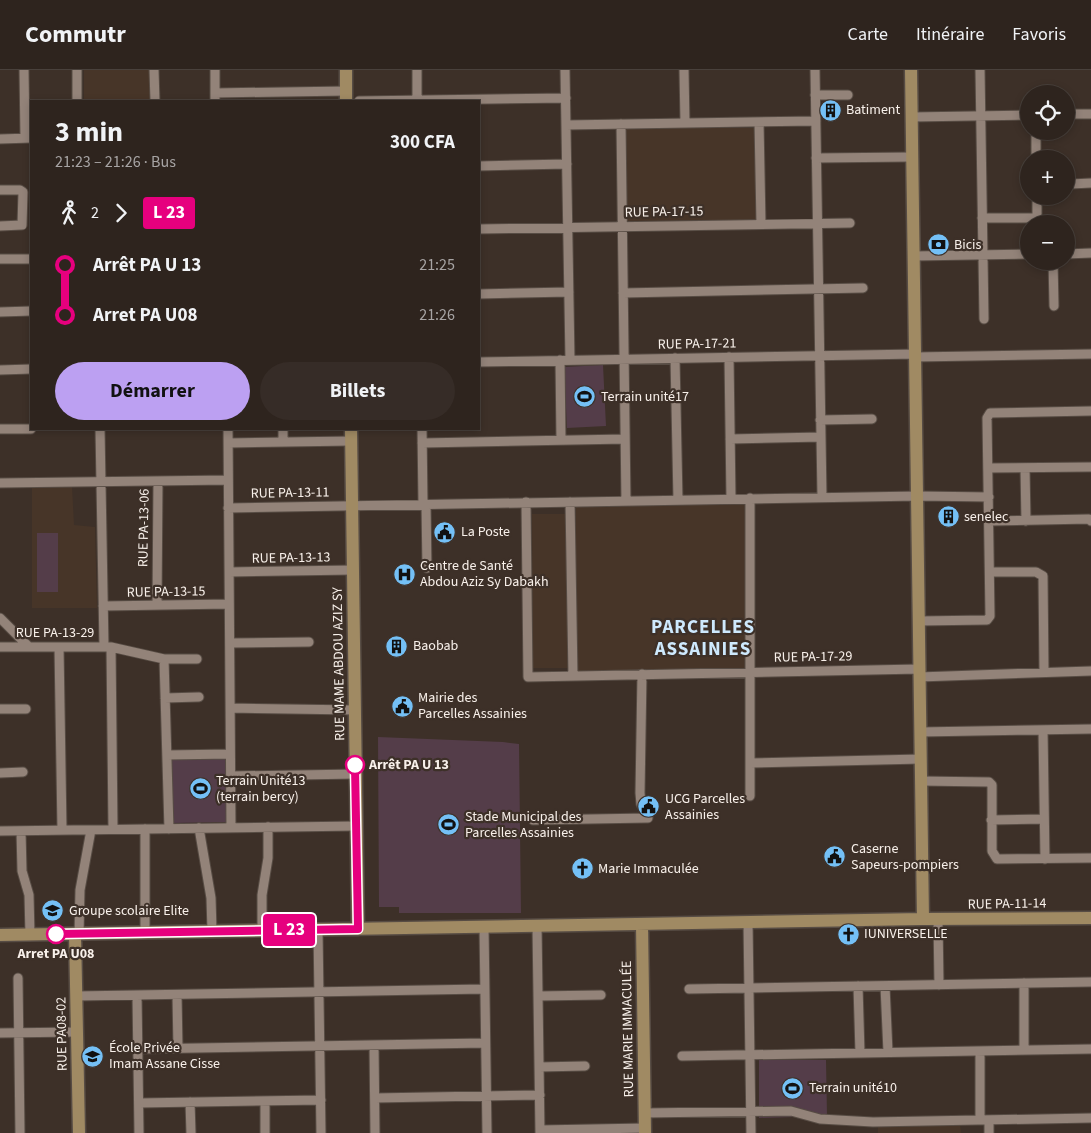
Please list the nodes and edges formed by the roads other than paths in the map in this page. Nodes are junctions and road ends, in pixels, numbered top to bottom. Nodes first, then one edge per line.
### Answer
1 (24, 70) edge
2 (77, 70) edge
3 (154, 70) edge
4 (214, 70) edge
5 (346, 70) edge
6 (417, 70) edge
7 (565, 70) edge
8 (684, 70) edge
9 (815, 70) edge
10 (911, 70) edge
11 (980, 70) edge
12 (816, 95) junction
13 (848, 95) dead end
14 (346, 96) edge
15 (215, 97) edge
16 (566, 98) junction
17 (77, 100) edge
18 (155, 100) edge
19 (417, 100) edge
20 (467, 100) edge
21 (1075, 114) edge
22 (1091, 114) edge
23 (1020, 115) edge
24 (981, 116) junction
25 (912, 117) junction
26 (816, 121) junction
27 (759, 122) junction
28 (685, 123) junction
29 (621, 124) junction
30 (566, 125) junction
31 (28, 138) edge
32 (0, 139) edge
33 (912, 157) junction
34 (816, 158) junction
35 (567, 164) junction
36 (480, 166) edge
37 (1091, 183) edge
38 (1075, 184) edge
39 (0, 190) edge
40 (982, 218) junction
41 (1020, 220) edge
42 (818, 223) junction
43 (850, 223) dead end
44 (761, 224) junction
45 (0, 226) edge
46 (622, 227) junction
47 (568, 228) junction
48 (480, 229) edge
49 (1091, 253) edge
50 (1020, 254) edge
51 (1075, 254) edge
52 (983, 255) junction
53 (914, 256) junction
54 (0, 259) edge
55 (30, 259) edge
56 (1053, 270) edge
57 (863, 288) dead end
58 (818, 289) junction
59 (569, 292) junction
60 (623, 293) junction
61 (480, 294) edge
62 (1054, 306) dead end
63 (0, 312) edge
64 (30, 312) edge
65 (984, 319) dead end
66 (1091, 354) edge
67 (916, 355) junction
68 (819, 356) junction
69 (729, 357) junction
70 (676, 358) junction
71 (624, 359) junction
72 (560, 360) junction
73 (570, 360) junction
74 (480, 362) edge
75 (30, 369) edge
76 (0, 370) edge
77 (1091, 411) edge
78 (872, 419) dead end
79 (820, 420) junction
80 (0, 429) edge
81 (30, 429) edge
82 (100, 430) edge
83 (228, 430) edge
84 (283, 430) edge
85 (422, 430) edge
86 (351, 435) edge
87 (821, 437) junction
88 (625, 439) junction
89 (730, 439) junction
90 (562, 440) junction
91 (284, 442) junction
92 (422, 442) junction
93 (228, 443) junction
94 (1091, 466) edge
95 (988, 468) junction
96 (1025, 468) junction
97 (228, 480) junction
98 (158, 481) junction
99 (101, 482) junction
100 (0, 483) edge
101 (918, 496) junction
102 (822, 497) junction
103 (989, 497) junction
104 (750, 498) junction
105 (731, 499) junction
106 (626, 500) junction
107 (678, 500) junction
108 (526, 502) junction
109 (570, 502) junction
110 (424, 504) junction
111 (352, 505) junction
112 (228, 508) junction
113 (1026, 520) junction
114 (989, 521) junction
115 (1091, 521) edge
116 (427, 568) dead end
117 (353, 570) junction
118 (229, 572) junction
119 (990, 572) junction
120 (229, 604) junction
121 (157, 605) junction
122 (103, 606) junction
123 (0, 618) edge
124 (919, 621) junction
125 (309, 642) dead end
126 (230, 643) junction
127 (29, 647) junction
128 (59, 647) junction
129 (107, 647) junction
130 (0, 648) edge
131 (164, 659) junction
132 (197, 659) dead end
133 (1091, 671) edge
134 (750, 672) junction
135 (1044, 672) junction
136 (919, 673) junction
137 (642, 674) junction
138 (573, 676) junction
139 (199, 697) dead end
140 (165, 698) junction
141 (26, 708) dead end
142 (230, 708) junction
143 (0, 709) edge
144 (355, 710) junction
145 (1091, 729) edge
146 (1042, 730) junction
147 (920, 732) junction
148 (167, 754) junction
149 (230, 754) junction
150 (921, 759) junction
151 (750, 764) junction
152 (0, 772) edge
153 (23, 772) dead end
154 (356, 774) junction
155 (231, 776) junction
156 (921, 781) junction
157 (750, 796) dead end
158 (1044, 819) junction
159 (533, 820) dead end
160 (991, 820) junction
161 (356, 826) junction
162 (199, 828) junction
163 (231, 828) junction
164 (268, 828) junction
165 (145, 829) junction
166 (169, 829) junction
167 (62, 830) junction
168 (91, 830) junction
169 (113, 830) junction
170 (0, 831) edge
171 (21, 831) junction
172 (1091, 858) edge
173 (1044, 859) junction
174 (1091, 918) edge
175 (923, 919) junction
176 (938, 920) junction
177 (748, 922) junction
178 (642, 924) junction
179 (537, 926) junction
180 (484, 927) junction
181 (358, 929) junction
182 (318, 930) junction
183 (212, 931) junction
184 (262, 931) junction
185 (146, 933) junction
186 (77, 934) junction
187 (0, 935) edge
188 (30, 935) junction
189 (18, 978) dead end
190 (1091, 982) edge
191 (1024, 983) junction
192 (939, 985) junction
193 (858, 986) junction
194 (885, 986) junction
195 (749, 988) junction
196 (484, 989) junction
197 (689, 989) dead end
198 (319, 992) junction
199 (137, 995) junction
200 (176, 995) junction
201 (601, 995) dead end
202 (76, 996) junction
203 (538, 996) junction
204 (77, 1032) junction
205 (0, 1033) edge
206 (19, 1033) junction
207 (485, 1042) junction
208 (374, 1045) junction
209 (320, 1046) junction
210 (178, 1048) junction
211 (138, 1049) junction
212 (1091, 1049) edge
213 (1024, 1050) junction
214 (980, 1051) junction
215 (888, 1052) junction
216 (860, 1053) junction
217 (750, 1055) junction
218 (682, 1056) dead end
219 (586, 1066) dead end
220 (540, 1067) junction
221 (540, 1095) junction
222 (486, 1096) junction
223 (375, 1098) junction
224 (321, 1100) junction
225 (265, 1101) junction
226 (190, 1102) junction
227 (139, 1103) junction
228 (751, 1111) junction
229 (645, 1113) junction
230 (1091, 1118) edge
231 (984, 1120) junction
232 (873, 1122) junction
233 (645, 1130) edge
234 (540, 1131) edge
235 (20, 1133) edge
236 (78, 1133) edge
237 (139, 1133) edge
238 (191, 1133) edge
239 (265, 1133) edge
240 (321, 1133) edge
241 (375, 1133) edge
242 (487, 1133) edge
243 (752, 1133) edge
244 (874, 1133) edge
245 (989, 1133) edge

1 - 31 street
2 - 17 street
3 - 18 street
4 - 15 street
5 - 14 street
6 - 19 street
7 - 16 street
8 - 28 street
9 - 12 street
10 - 25 street
11 - 24 street
12 - 13 street
12 - 26 street
14 - 15 street
16 - 20 street
16 - 30 street
21 - 22 street
23 - 24 street
24 - 25 street
24 - 40 street
25 - 33 street
26 - 27 street
26 - 34 street
27 - 28 street
27 - 44 street
28 - 29 street
29 - 30 street
29 - 46 street
30 - 35 street
31 - 32 street
33 - 34 street
33 - 53 street
34 - 42 street
35 - 36 street
35 - 47 street
37 - 38 street
39 - 45 street
40 - 41 street
40 - 52 street
42 - 43 street, RUE PA-17-15
42 - 44 street, RUE PA-17-15
42 - 58 street
44 - 46 street, RUE PA-17-15
46 - 47 street, RUE PA-17-15
46 - 60 street
47 - 48 street, RUE PA-17-15
47 - 59 street
49 - 51 street
50 - 52 street
52 - 53 street
52 - 65 street
53 - 67 street
54 - 55 street
56 - 62 street
57 - 58 street
58 - 60 street
58 - 68 street
59 - 61 street
59 - 73 street
60 - 71 street
63 - 64 street
66 - 67 street, RUE PA-17-21
67 - 68 street, RUE PA-17-21
67 - 101 street
68 - 69 street, RUE PA-17-21
68 - 79 street
69 - 70 street, RUE PA-17-21
69 - 89 street
70 - 71 street, RUE PA-17-21
70 - 107 street
71 - 73 street, RUE PA-17-21
71 - 88 street
72 - 73 street, RUE PA-17-21
72 - 74 street, RUE PA-17-21
72 - 90 street
75 - 76 street
77 - 95 street
78 - 79 street
79 - 87 street
80 - 81 street
82 - 99 street
83 - 93 street
84 - 91 street
85 - 92 street
86 - 91 street
86 - 111 street, RUE MAME ABDOU AZIZ SY
87 - 89 street
87 - 102 street
88 - 90 street
88 - 106 street
89 - 105 street
90 - 92 street
91 - 93 street
92 - 110 street
93 - 97 street
94 - 96 street
95 - 96 street
95 - 103 street
96 - 113 street
97 - 98 street
97 - 112 street
98 - 99 street
98 - 121 street, RUE PA-13-06
99 - 100 street
99 - 122 street
101 - 102 street, RUE PA-13-11
101 - 103 street, RUE PA-13-11
101 - 124 street
102 - 104 street, RUE PA-13-11
103 - 114 street
104 - 105 street, RUE PA-13-11
104 - 134 street
105 - 107 street, RUE PA-13-11
106 - 107 street, RUE PA-13-11
106 - 109 street, RUE PA-13-11
108 - 109 street, RUE PA-13-11
108 - 110 street, RUE PA-13-11
108 - 138 street, RUE PA-17-29
109 - 138 street
110 - 111 street, RUE PA-13-11
110 - 116 street
111 - 112 street, RUE PA-13-11
111 - 117 street, RUE MAME ABDOU AZIZ SY
112 - 118 street
113 - 114 street
113 - 115 street
114 - 119 street
117 - 118 street, RUE PA-13-13
117 - 144 street, RUE MAME ABDOU AZIZ SY
118 - 120 street
119 - 124 street
119 - 135 street
120 - 121 street, RUE PA-13-15
120 - 126 street
121 - 122 street, RUE PA-13-15
122 - 129 street
123 - 127 street
124 - 136 street
125 - 126 street
126 - 142 street
127 - 128 street, RUE PA-13-29
127 - 130 street, RUE PA-13-29
128 - 129 street, RUE PA-13-29
128 - 167 street
129 - 131 street, RUE PA-13-29
129 - 169 street
131 - 132 street, RUE PA-13-29
131 - 140 street
133 - 135 street, RUE PA-17-29
134 - 136 street, RUE PA-17-29
134 - 137 street, RUE PA-17-29
134 - 151 street
135 - 136 street, RUE PA-17-29
136 - 147 street
137 - 138 street, RUE PA-17-29
137 - 159 street
139 - 140 street
140 - 148 street
141 - 143 street
142 - 144 street
142 - 149 street
144 - 154 street, RUE MAME ABDOU AZIZ SY
145 - 146 street
146 - 147 street
146 - 158 street
147 - 150 street
148 - 149 street
148 - 166 street
149 - 155 street
150 - 151 street
150 - 156 street
151 - 157 street
152 - 153 street
154 - 155 street
154 - 161 street, RUE MAME ABDOU AZIZ SY
155 - 163 street
156 - 160 street
156 - 175 street
158 - 160 street
158 - 173 street
160 - 173 street
161 - 164 street
161 - 181 street, RUE MAME ABDOU AZIZ SY
162 - 163 street
162 - 166 street
162 - 183 street
163 - 164 street
164 - 184 street
165 - 166 street
165 - 169 street
165 - 185 street
167 - 168 street
167 - 171 street
168 - 169 street
168 - 186 street
170 - 171 street
171 - 188 street
172 - 173 street
174 - 176 street, RUE PA-11-14
175 - 176 street, RUE PA-11-14
175 - 177 street, RUE PA-11-14
176 - 192 street
177 - 178 street, RUE PA-11-14
177 - 195 street
178 - 179 street, RUE PA-11-14
178 - 229 street, RUE MARIE IMMACULÉE
179 - 180 street, RUE PA-11-14
179 - 203 street
180 - 181 street, RUE PA-11-14
180 - 196 street
181 - 182 street, RUE PA-11-14
182 - 184 street, RUE PA-11-14
182 - 198 street
183 - 184 street, RUE PA-11-14
183 - 185 street, RUE PA-11-14
185 - 186 street, RUE PA-11-14
186 - 188 street, RUE PA-11-14
186 - 202 street, RUE PA08-02
187 - 188 street, RUE PA-11-14
189 - 206 street
190 - 191 street
191 - 192 street
191 - 213 street
192 - 194 street
193 - 194 street
193 - 195 street
193 - 216 street
194 - 215 street
195 - 197 street
195 - 217 street
196 - 198 street
196 - 207 street
198 - 200 street
198 - 209 street
199 - 200 street
199 - 202 street
199 - 211 street
200 - 210 street
201 - 203 street
202 - 204 street, RUE PA08-02
203 - 220 street
204 - 206 street
204 - 236 street, RUE PA08-02
205 - 206 street
206 - 235 street
207 - 208 street
207 - 222 street
208 - 209 street
208 - 223 street
209 - 210 street
209 - 224 street
210 - 211 street
211 - 227 street
212 - 213 street
213 - 214 street
214 - 215 street
214 - 231 street
215 - 216 street
216 - 217 street
217 - 218 street
217 - 228 street
219 - 220 street
220 - 221 street
221 - 222 street
221 - 234 street
222 - 223 street
222 - 242 street
223 - 241 street
224 - 225 street
224 - 240 street
225 - 226 street
225 - 239 street
226 - 227 street
226 - 238 street
227 - 237 street
228 - 229 street
228 - 232 street
228 - 243 street
229 - 233 street, RUE MARIE IMMACULÉE
230 - 231 street
231 - 232 street
231 - 245 street
232 - 244 street
233 - 234 street

